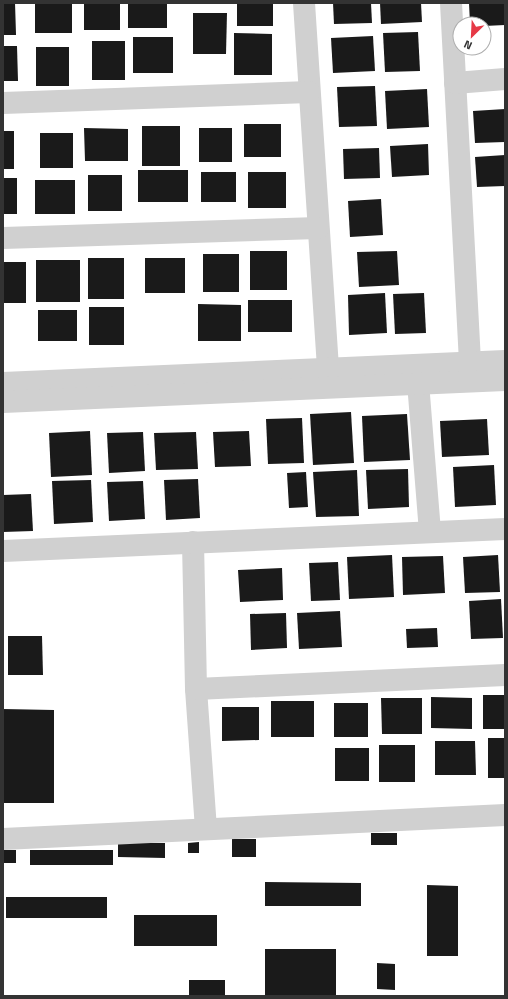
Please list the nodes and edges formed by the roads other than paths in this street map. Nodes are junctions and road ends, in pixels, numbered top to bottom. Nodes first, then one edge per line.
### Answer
1 (304, 3) edge
2 (451, 3) edge
3 (505, 79) edge
4 (455, 83) junction
5 (309, 92) junction
6 (3, 103) edge
7 (318, 228) junction
8 (3, 238) edge
9 (505, 360) edge
10 (470, 362) junction
11 (328, 368) junction
12 (417, 374) junction
13 (505, 380) edge
14 (3, 383) edge
15 (3, 402) edge
16 (505, 529) edge
17 (430, 532) junction
18 (193, 542) junction
19 (3, 551) edge
20 (505, 675) edge
21 (196, 690) junction
22 (505, 815) edge
23 (206, 829) junction
24 (3, 838) edge

1 - 5 street
2 - 4 street
3 - 4 street
4 - 10 street
5 - 6 street
5 - 7 street
7 - 8 street
7 - 11 street
9 - 10 street
10 - 12 street
11 - 12 street
11 - 14 street
12 - 13 street
12 - 15 street
12 - 17 street
16 - 17 street
17 - 18 street
18 - 19 street
18 - 21 street
20 - 21 street
21 - 23 street
22 - 23 street
23 - 24 street

